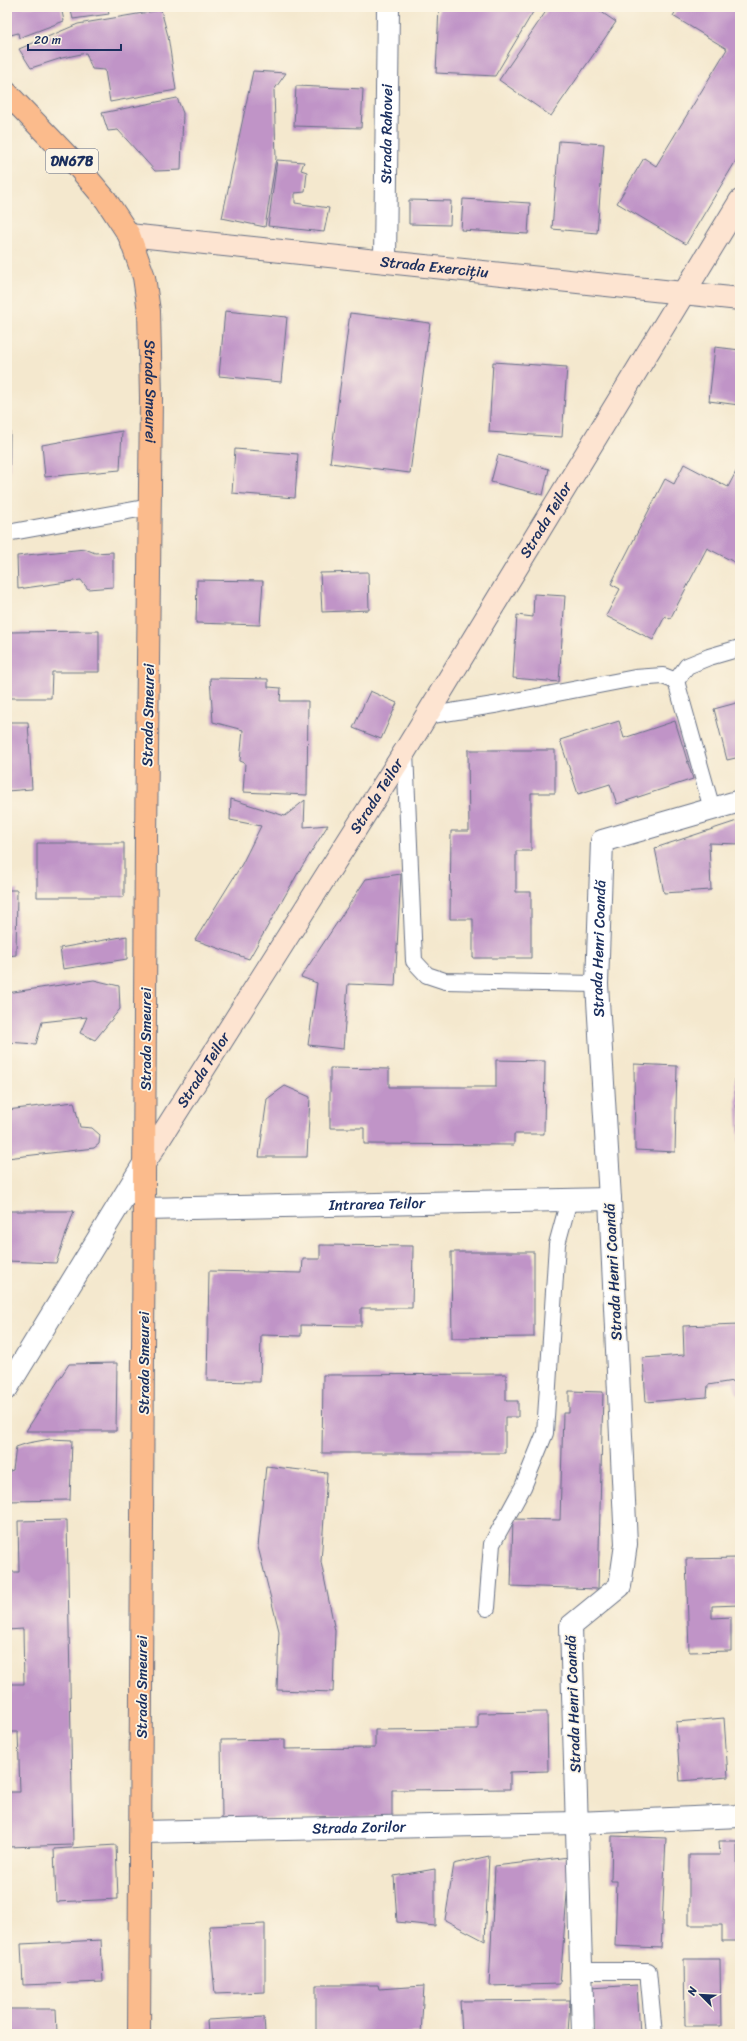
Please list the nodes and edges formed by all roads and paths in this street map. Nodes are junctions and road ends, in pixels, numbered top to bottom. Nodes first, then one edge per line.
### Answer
1 (388, 7) edge
2 (7, 93) edge
3 (740, 201) edge
4 (129, 235) junction
5 (385, 260) junction
6 (684, 293) junction
7 (740, 299) edge
8 (150, 507) junction
9 (7, 533) edge
10 (740, 648) edge
11 (676, 681) junction
12 (426, 716) junction
13 (405, 751) junction
14 (740, 801) edge
15 (712, 809) junction
16 (597, 984) junction
17 (145, 1162) junction
18 (610, 1198) junction
19 (569, 1200) junction
20 (145, 1209) junction
21 (7, 1388) edge
22 (487, 1608) dead end
23 (740, 1816) edge
24 (577, 1823) junction
25 (141, 1832) junction
26 (581, 1971) junction
27 (139, 2034) edge
28 (583, 2034) edge
29 (654, 2034) edge

1 - 5 street, Strada Rahovei
2 - 4 main road, Strada Smeurei / DN67B
3 - 6 street, Strada Teilor
4 - 5 street, Strada Exercițiu
4 - 8 main road, Strada Smeurei
5 - 6 street, Strada Exercițiu
6 - 7 street, Strada Exercițiu
6 - 12 street, Strada Teilor
8 - 9 lane
8 - 17 main road, Strada Smeurei
10 - 11 lane
11 - 12 lane
11 - 15 lane
12 - 13 street, Strada Teilor
13 - 16 lane
13 - 17 street, Strada Teilor
14 - 15 street, Strada Henri Coandă
15 - 16 street, Strada Henri Coandă
16 - 18 street, Strada Henri Coandă
17 - 20 main road, Strada Smeurei
17 - 21 street, Strada Teilor
18 - 19 street, Intrarea Teilor
18 - 24 street, Strada Henri Coandă
19 - 20 street, Intrarea Teilor
19 - 22 lane
20 - 25 main road, Strada Smeurei
23 - 24 street, Strada Zorilor
24 - 25 street, Strada Zorilor
24 - 26 street
25 - 27 main road, Strada Smeurei
26 - 28 street
26 - 29 lane

